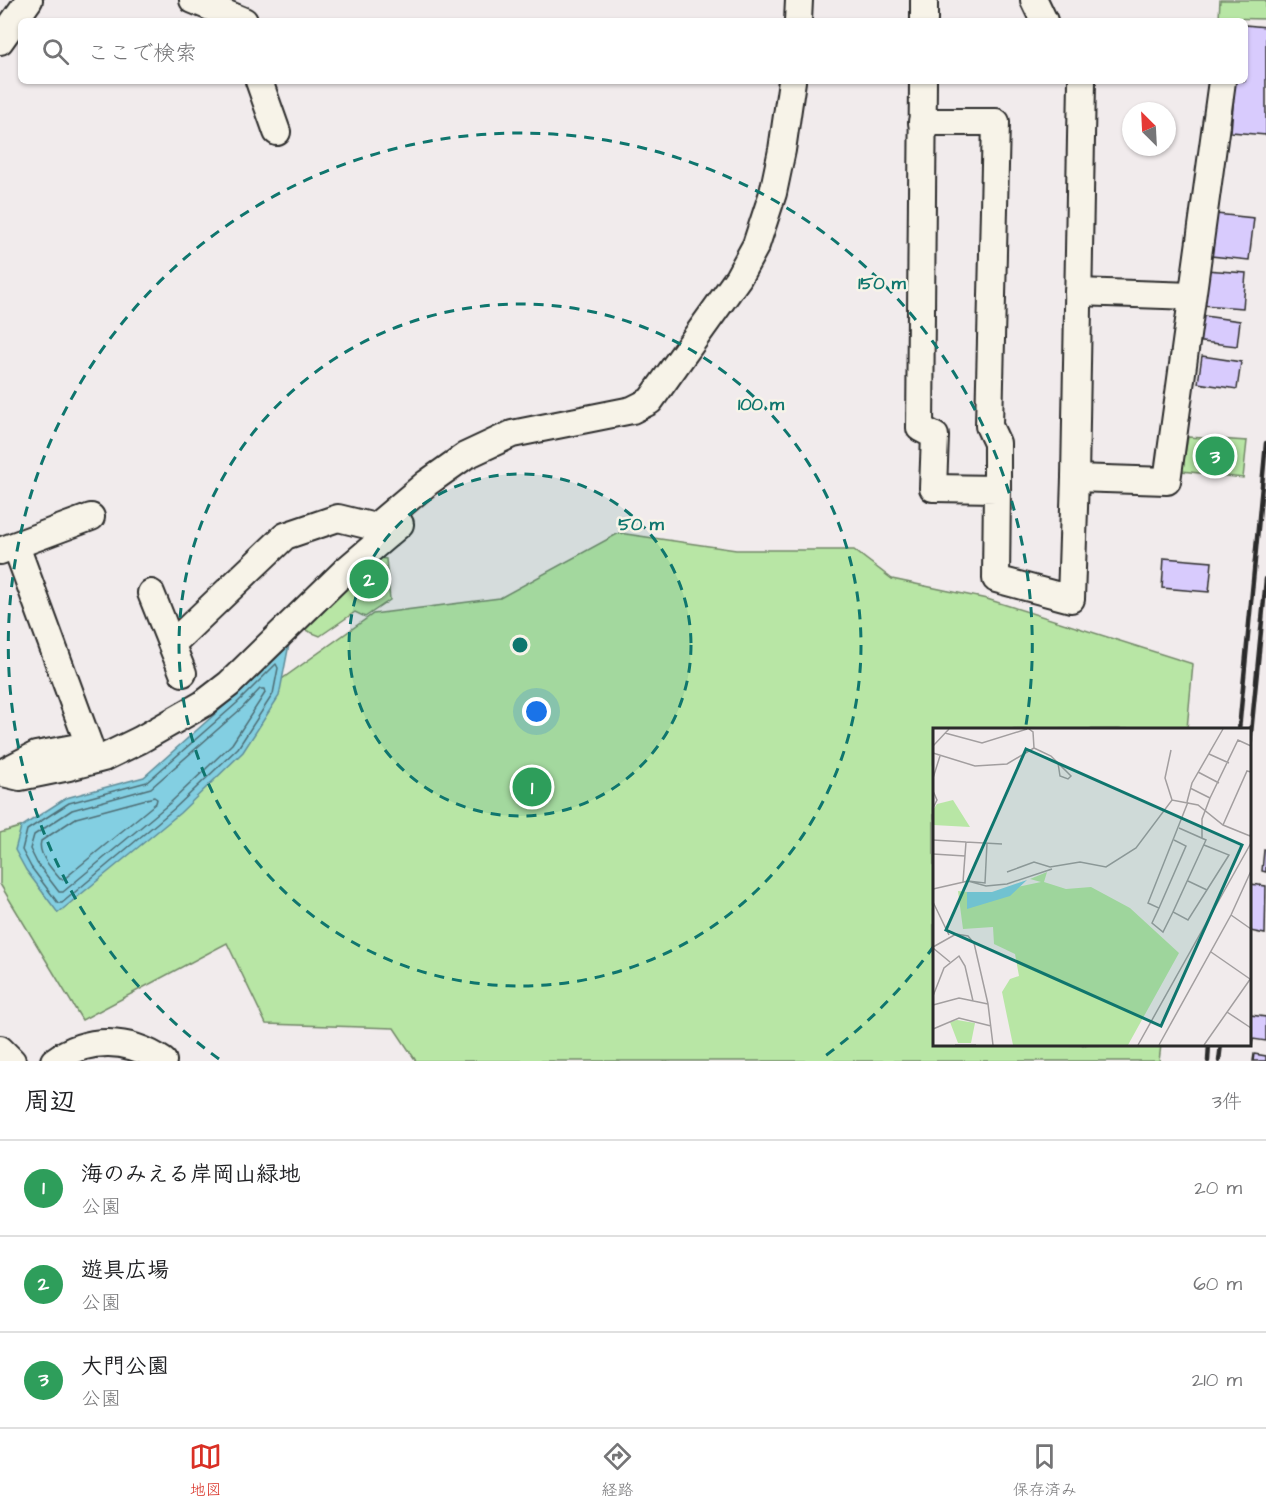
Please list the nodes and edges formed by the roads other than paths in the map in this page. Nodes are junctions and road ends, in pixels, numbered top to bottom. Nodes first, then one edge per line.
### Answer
1 (29, 0) edge
2 (190, 0) edge
3 (800, 0) edge
4 (924, 0) edge
5 (1034, 0) edge
6 (195, 18) edge
7 (236, 18) edge
8 (798, 18) edge
9 (924, 18) edge
10 (1043, 18) edge
11 (0, 41) edge
12 (260, 84) edge
13 (792, 84) edge
14 (923, 84) edge
15 (1082, 84) edge
16 (1222, 84) edge
17 (922, 122) junction
18 (277, 132) dead end
19 (1078, 292) junction
20 (1192, 296) junction
21 (1075, 478) junction
22 (997, 489) junction
23 (412, 496) junction
24 (91, 517) dead end
25 (8, 549) edge
26 (151, 593) dead end
27 (172, 644) junction
28 (183, 674) dead end
29 (1, 774) edge
30 (0, 1049) edge
31 (12, 1061) edge
32 (54, 1061) edge
33 (163, 1061) edge

1 - 11 street
2 - 6 street
2 - 7 street
3 - 8 street
4 - 9 street
5 - 10 street
12 - 18 street
13 - 23 street
14 - 17 street
15 - 19 street
16 - 20 street
17 - 22 street
17 - 22 street
19 - 20 street
19 - 21 street
20 - 21 street
21 - 22 street
23 - 27 street
23 - 29 street
24 - 25 street
25 - 29 street
26 - 27 street
27 - 28 street
30 - 31 street
32 - 33 street

